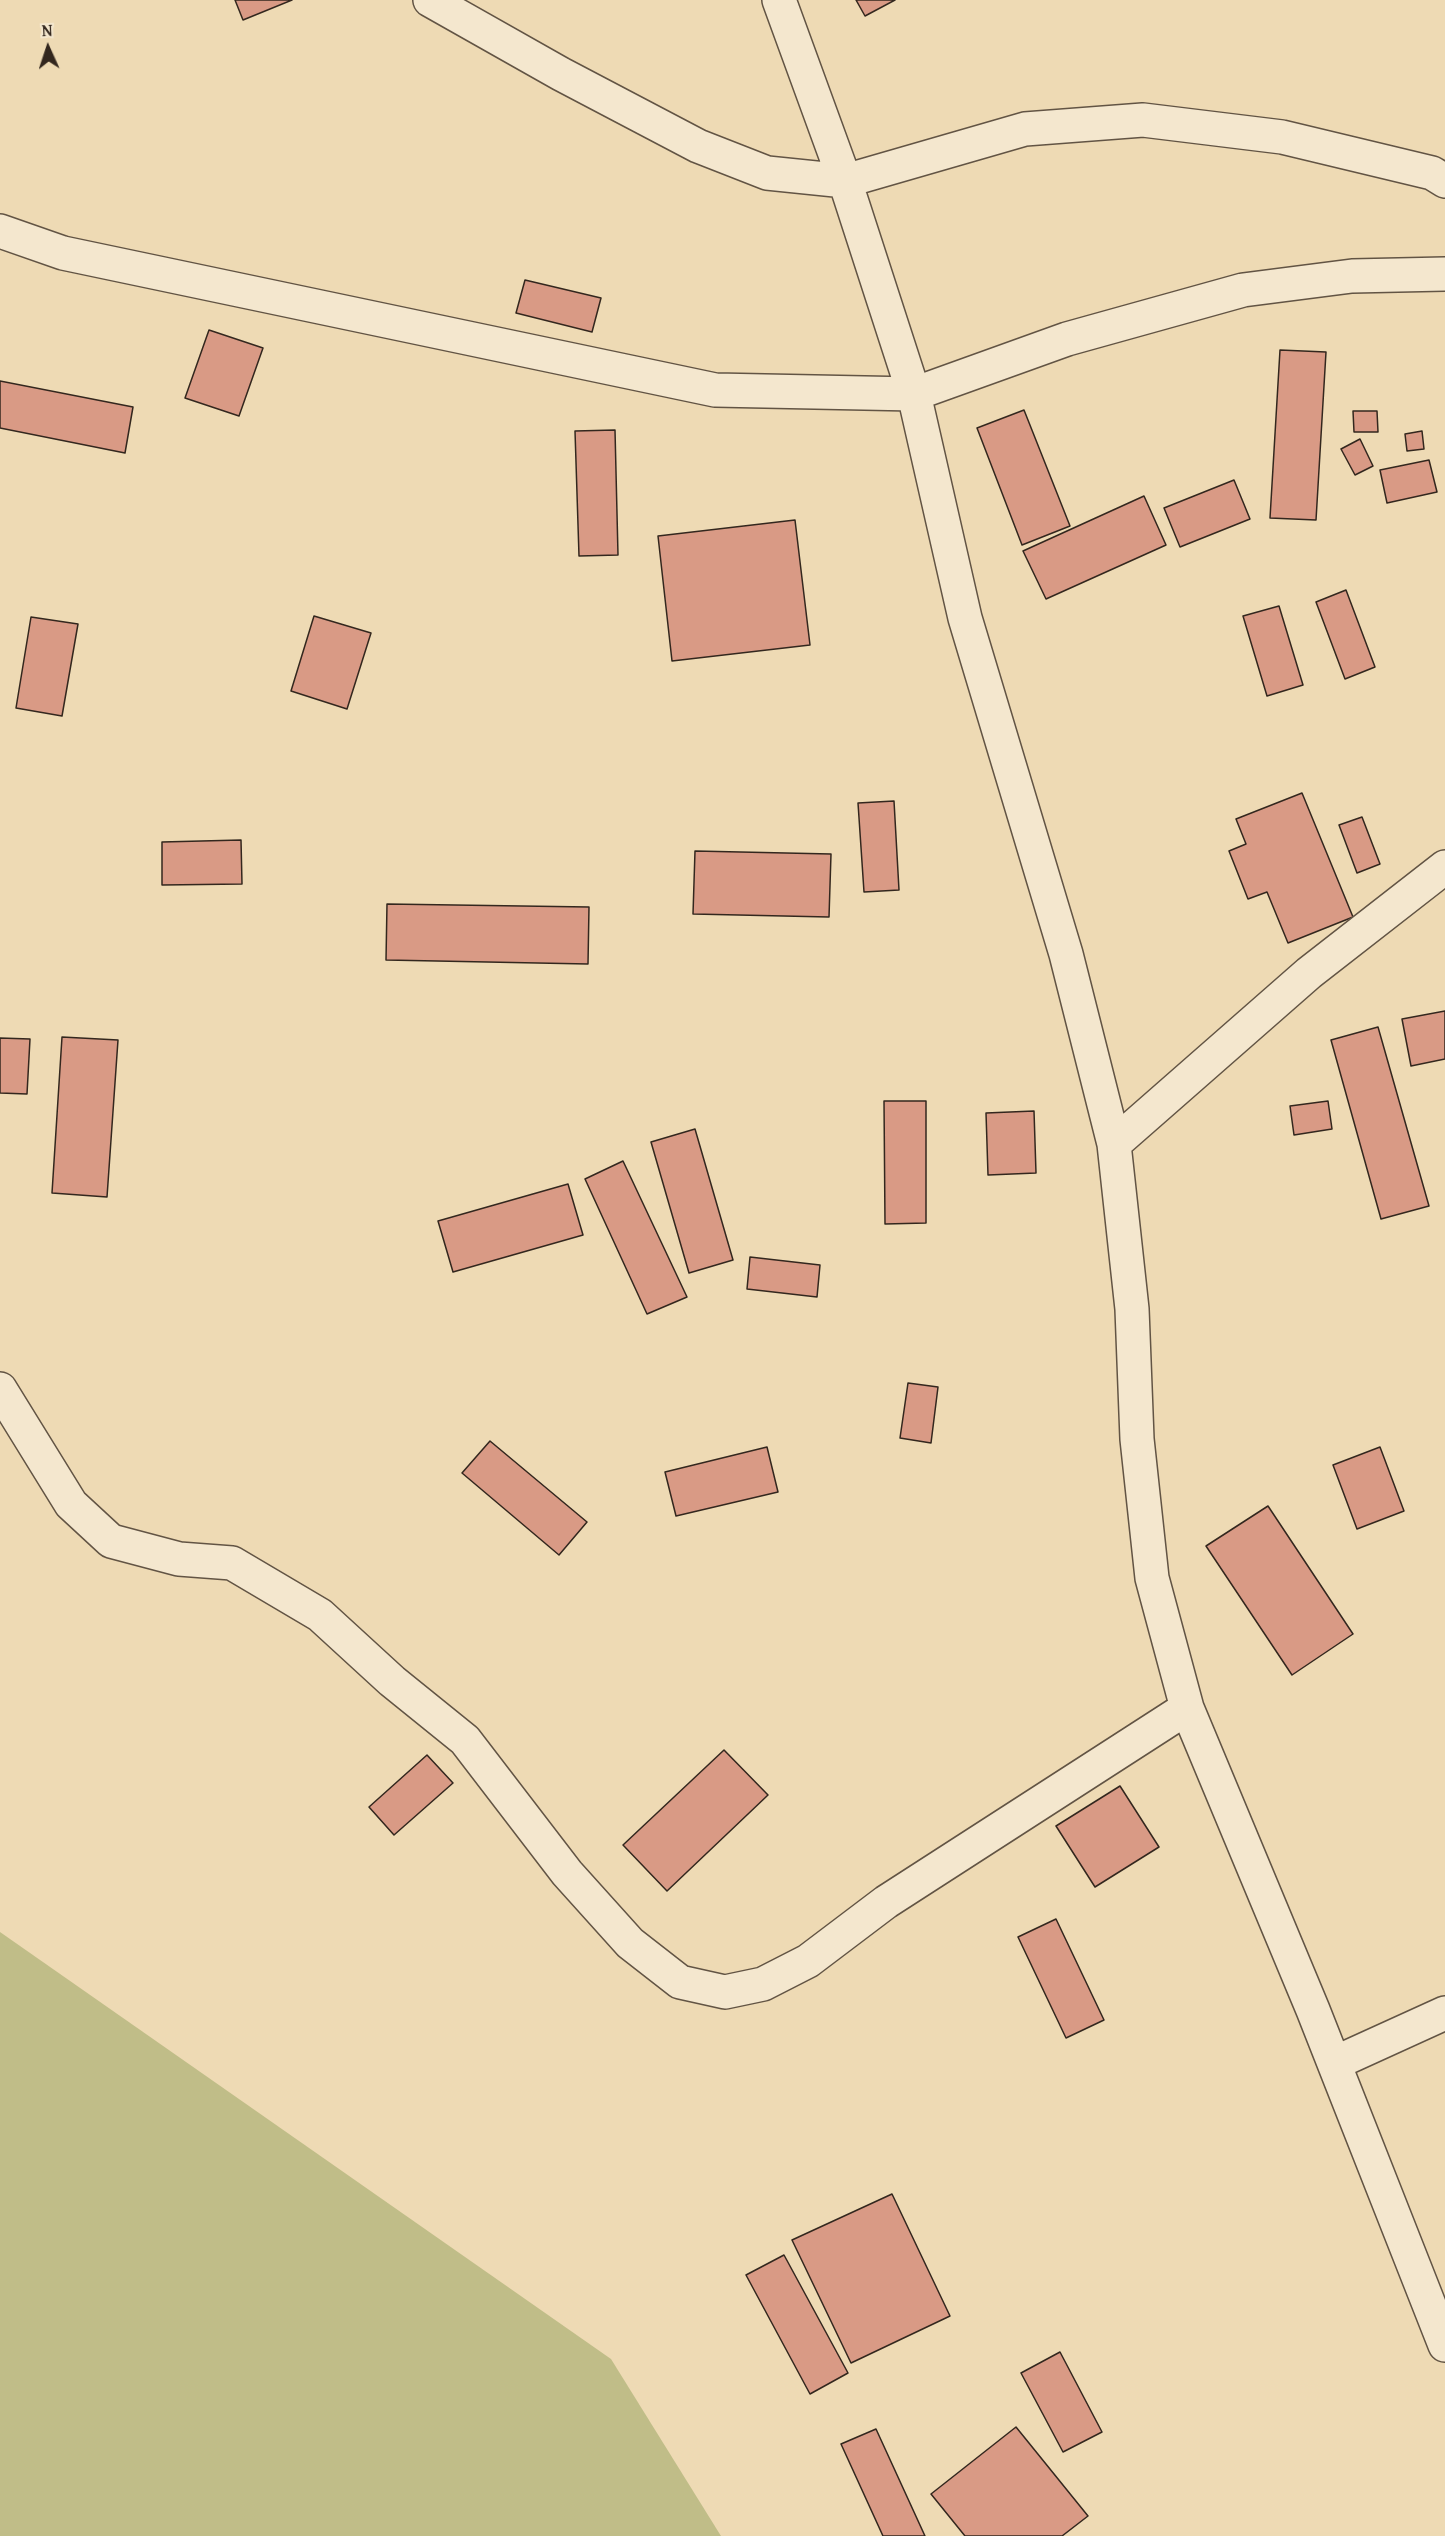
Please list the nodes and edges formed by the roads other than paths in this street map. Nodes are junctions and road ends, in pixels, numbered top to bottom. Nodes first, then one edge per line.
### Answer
1 (430, 0) edge
2 (779, 0) edge
3 (845, 181) junction
4 (1445, 181) edge
5 (0, 231) edge
6 (1445, 274) edge
7 (915, 394) junction
8 (1445, 867) edge
9 (1114, 1144) junction
10 (0, 1389) edge
11 (1187, 1708) junction
12 (1445, 2013) edge
13 (1335, 2064) junction
14 (1445, 2345) edge

1 - 3 street
2 - 3 street
3 - 4 street
3 - 7 street
5 - 7 street
6 - 7 street
7 - 9 street
8 - 9 street
9 - 11 street
10 - 11 street
11 - 13 street
12 - 13 street
13 - 14 street

